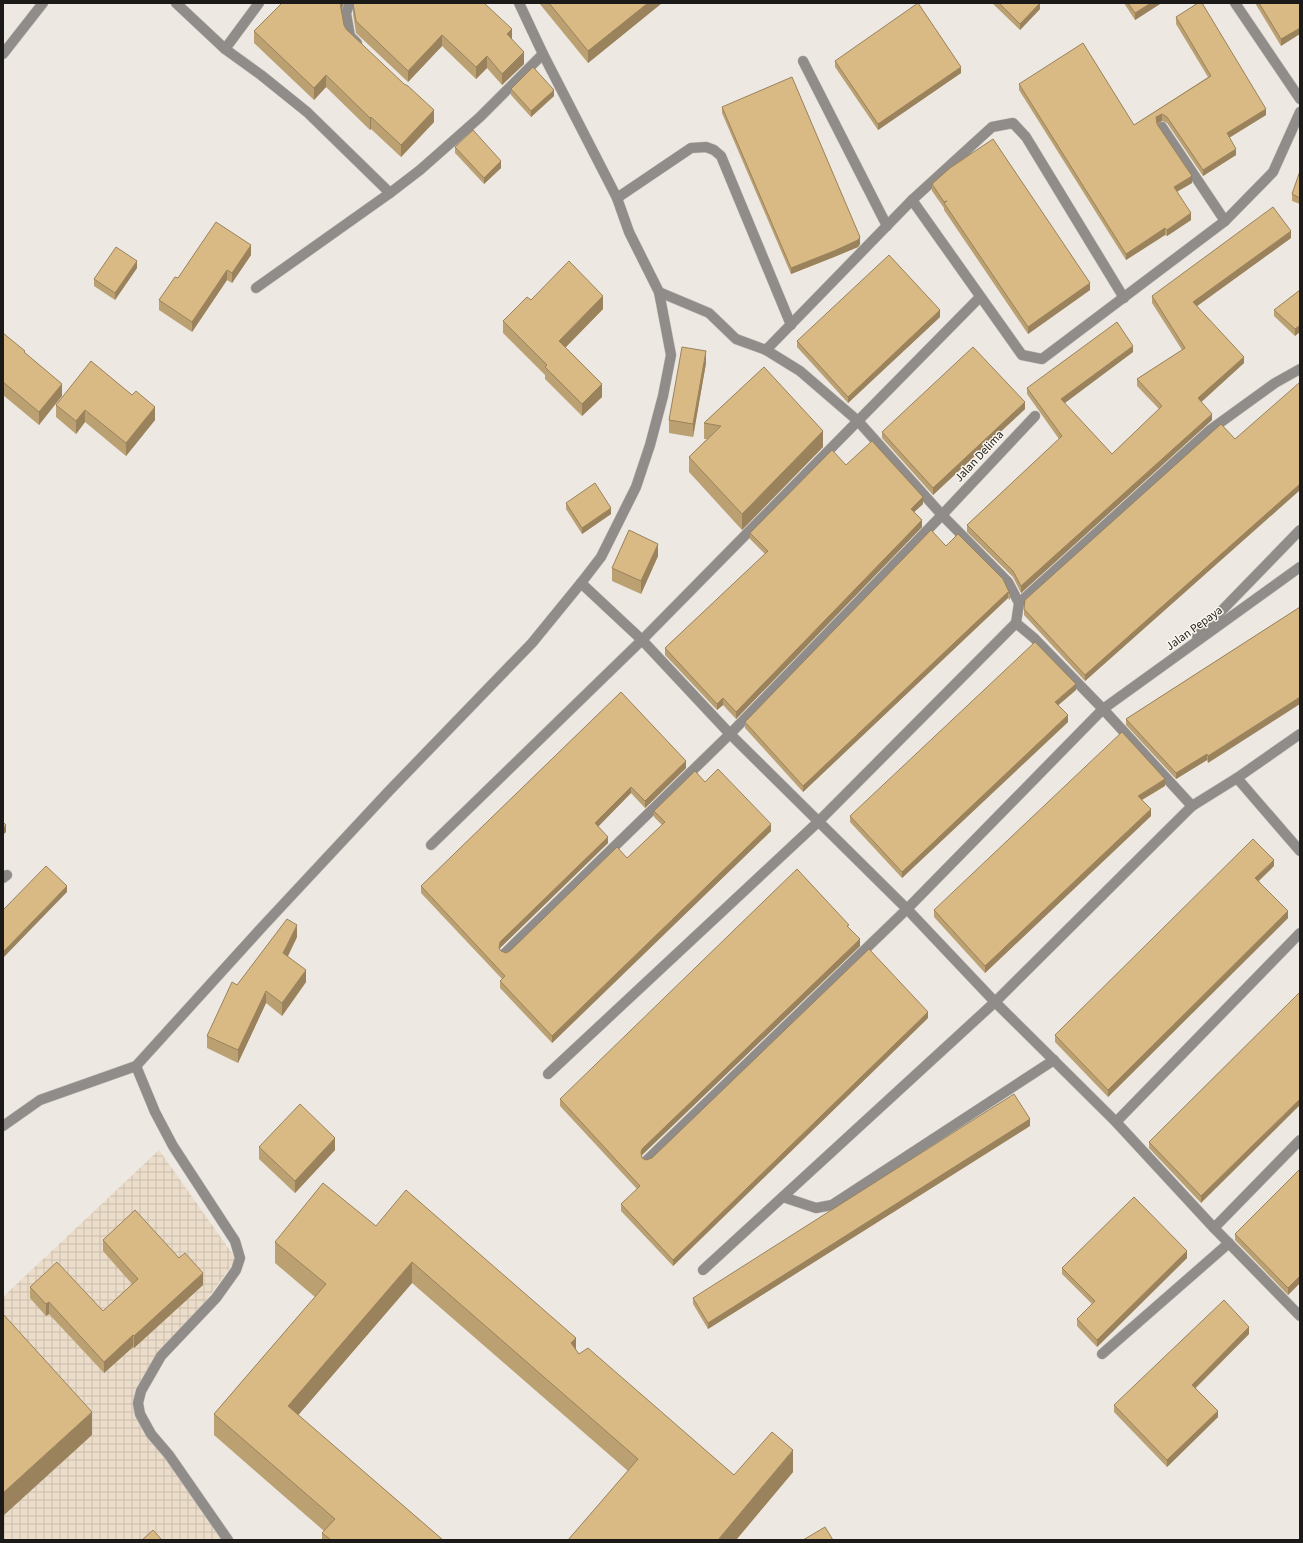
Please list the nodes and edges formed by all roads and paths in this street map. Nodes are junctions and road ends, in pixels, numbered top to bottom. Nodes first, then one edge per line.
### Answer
1 (43, 3) edge
2 (176, 3) edge
3 (259, 3) edge
4 (350, 3) edge
5 (519, 3) edge
6 (1235, 3) edge
7 (362, 47) edge
8 (225, 49) junction
9 (3, 54) edge
10 (543, 54) junction
11 (803, 61) dead end
12 (1300, 99) edge
13 (1300, 112) edge
14 (1162, 127) dead end
15 (390, 193) junction
16 (618, 198) junction
17 (912, 200) junction
18 (1225, 221) junction
19 (887, 226) junction
20 (256, 288) dead end
21 (659, 292) junction
22 (980, 297) junction
23 (1124, 298) junction
24 (791, 325) junction
25 (766, 350) junction
26 (1300, 369) edge
27 (1035, 416) dead end
28 (858, 421) junction
29 (942, 515) junction
30 (1300, 530) edge
31 (1300, 567) edge
32 (582, 583) junction
33 (1019, 603) junction
34 (1016, 623) junction
35 (642, 640) junction
36 (1177, 656) junction
37 (1103, 709) junction
38 (730, 734) junction
39 (1300, 734) edge
40 (1238, 778) junction
41 (1192, 806) junction
42 (818, 822) junction
43 (431, 845) dead end
44 (1300, 851) edge
45 (907, 909) junction
46 (1300, 933) edge
47 (505, 953) edge
48 (995, 1002) junction
49 (1054, 1060) junction
50 (136, 1066) junction
51 (548, 1074) dead end
52 (1116, 1122) junction
53 (3, 1126) edge
54 (1300, 1140) edge
55 (647, 1160) edge
56 (783, 1197) junction
57 (1214, 1228) junction
58 (1229, 1243) junction
59 (703, 1270) dead end
60 (1298, 1311) edge
61 (1102, 1354) dead end
62 (228, 1540) edge

1 - 9 street
2 - 8 street
3 - 8 street
4 - 7 street
5 - 10 street
6 - 12 street
8 - 15 street
10 - 15 street
10 - 16 street
11 - 19 street
13 - 18 street
14 - 18 street
15 - 20 street
16 - 21 street
16 - 24 street
17 - 19 street
17 - 22 street
17 - 23 street
18 - 23 street
19 - 24 street
21 - 25 street
21 - 32 street
22 - 23 street
22 - 28 street
24 - 25 street
25 - 28 street
26 - 33 street
27 - 29 street, Jalan Delima
28 - 29 street
28 - 35 street
29 - 33 street
29 - 38 street, Jalan Delima
30 - 36 street
31 - 36 street, Jalan Pepaya
32 - 35 street
32 - 50 street
33 - 34 street
34 - 37 street
34 - 42 street
35 - 38 street
35 - 43 street
36 - 37 street, Jalan Pepaya
37 - 41 street
37 - 45 street, Jalan Pepaya
38 - 42 street
38 - 47 street, Jalan Delima
39 - 40 street
40 - 41 street
40 - 44 street
41 - 48 street
42 - 45 street
42 - 51 street
45 - 48 street
45 - 55 street, Jalan Pepaya
46 - 52 street
48 - 49 street
48 - 56 street
49 - 52 street
49 - 56 street
50 - 53 street
50 - 62 street
52 - 57 street
54 - 57 street
56 - 59 street
57 - 58 street
58 - 60 street
58 - 61 street

